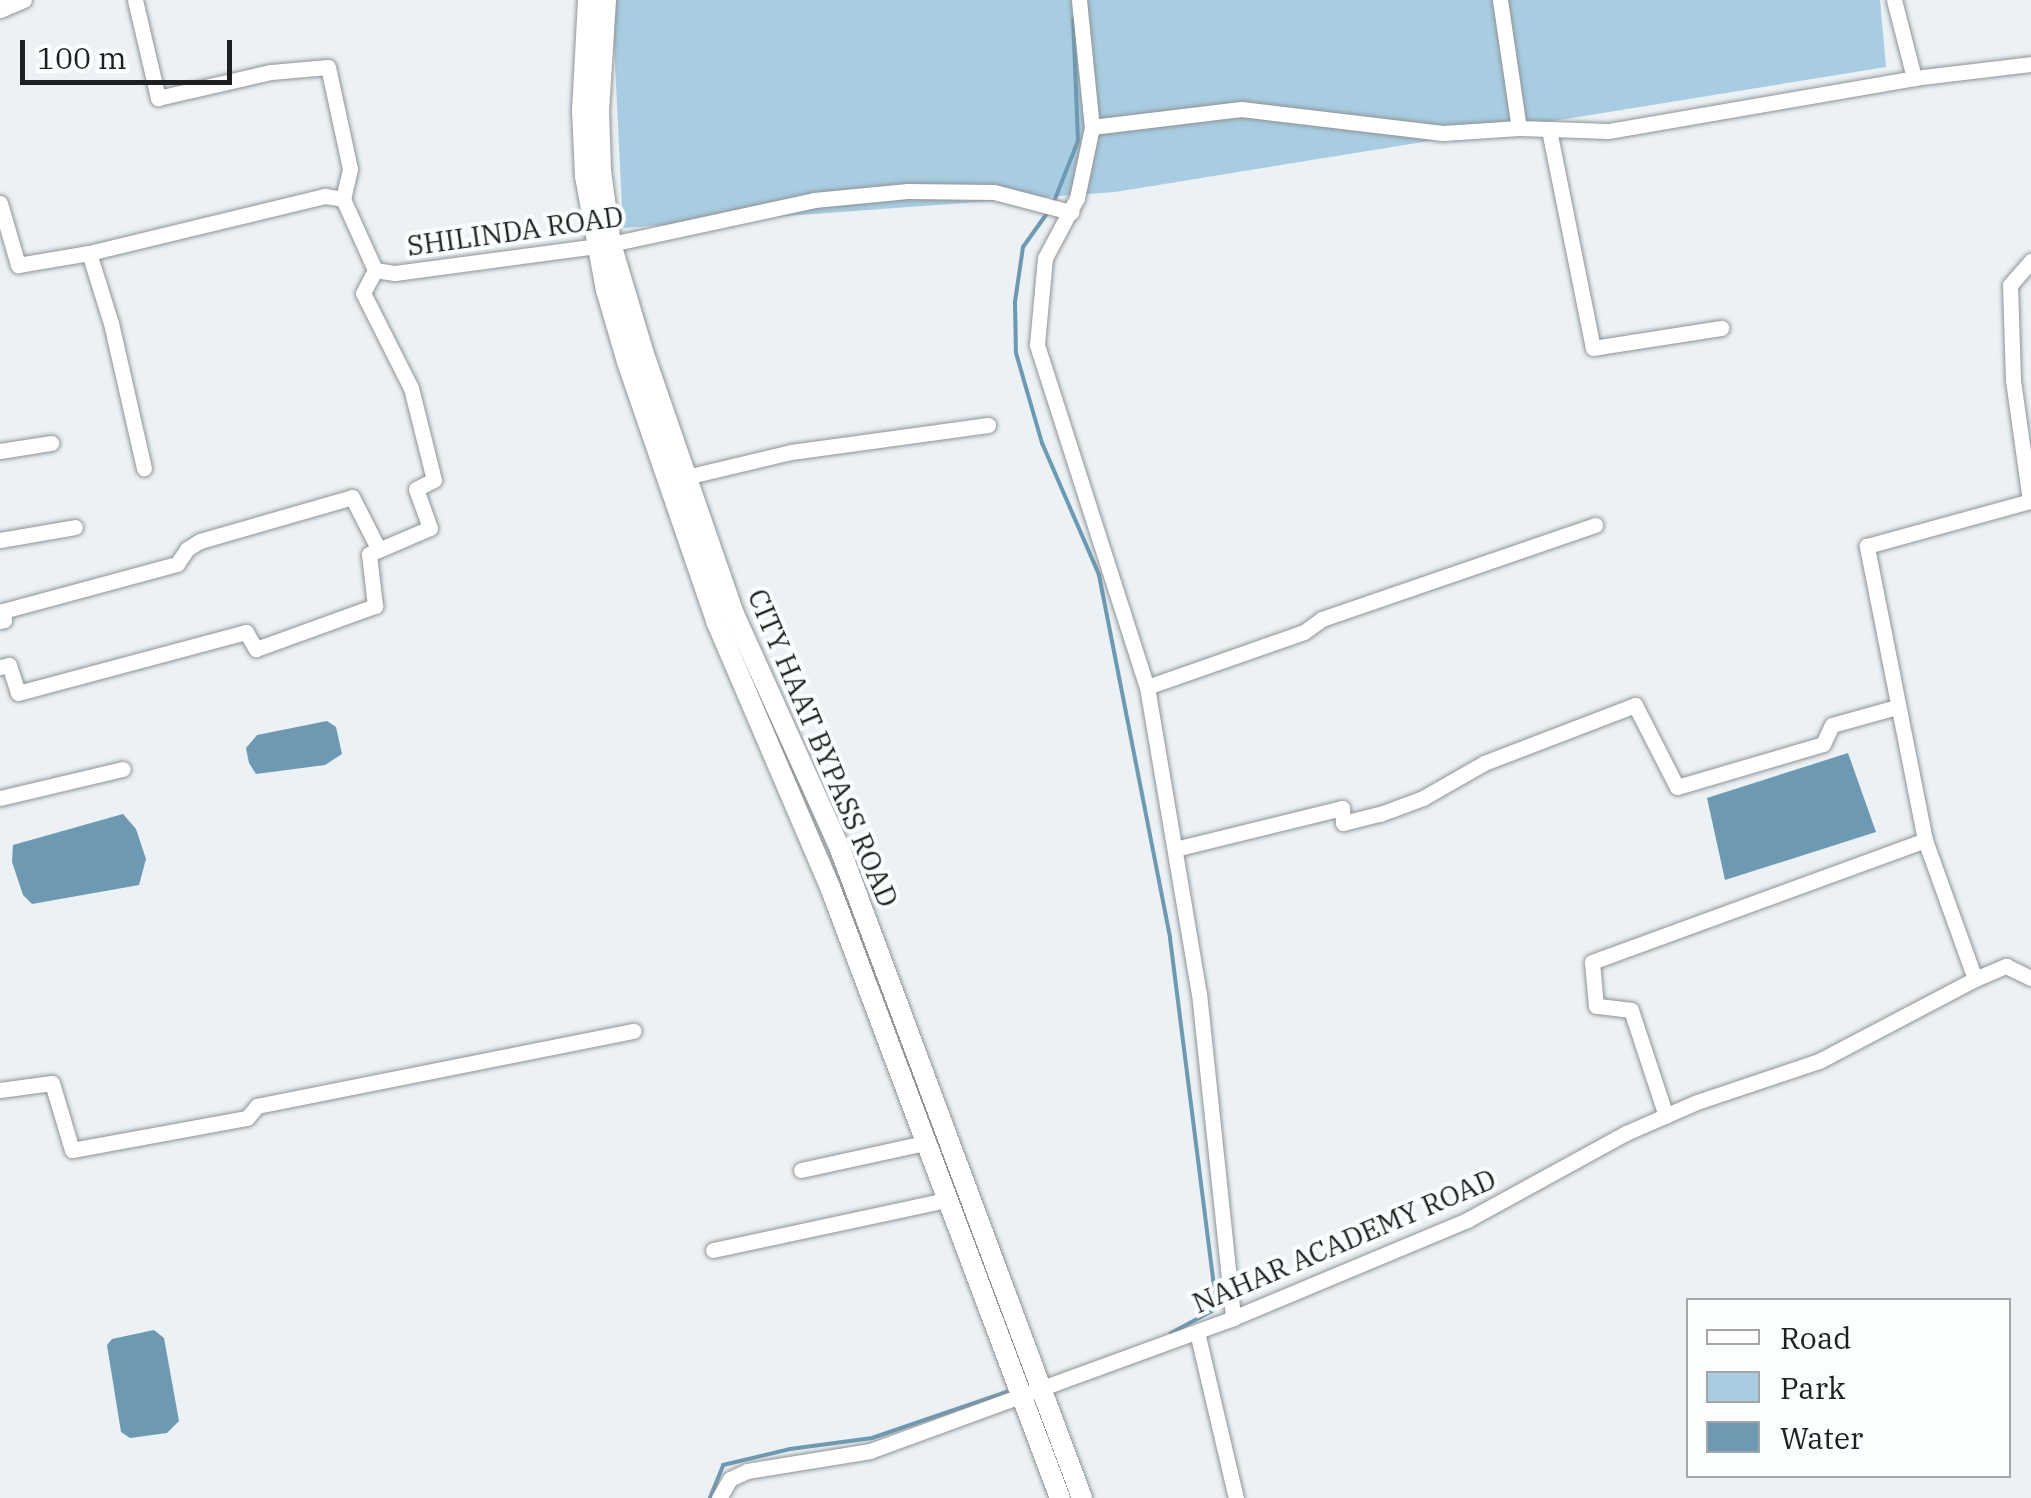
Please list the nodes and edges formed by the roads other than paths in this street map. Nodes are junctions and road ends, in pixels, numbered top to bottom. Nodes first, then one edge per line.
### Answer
1 (1, 0) edge
2 (24, 0) edge
3 (135, 0) edge
4 (588, 0) edge
5 (606, 0) edge
6 (1080, 0) edge
7 (1500, 0) edge
8 (1894, 0) edge
9 (0, 10) edge
10 (2031, 64) edge
11 (1914, 78) junction
12 (1092, 127) junction
13 (1519, 128) junction
14 (1549, 130) junction
15 (342, 199) junction
16 (0, 203) edge
17 (1068, 211) junction
18 (604, 245) junction
19 (89, 253) junction
20 (2031, 261) edge
21 (375, 270) junction
22 (1721, 328) dead end
23 (2031, 376) edge
24 (2013, 380) junction
25 (988, 426) dead end
26 (2026, 432) edge
27 (50, 443) dead end
28 (0, 452) edge
29 (144, 468) dead end
30 (686, 477) junction
31 (1594, 524) dead end
32 (75, 527) dead end
33 (0, 540) edge
34 (378, 548) junction
35 (0, 621) edge
36 (0, 668) edge
37 (1147, 687) junction
38 (1897, 707) junction
39 (123, 769) dead end
40 (0, 798) edge
41 (1925, 840) junction
42 (1174, 849) junction
43 (2031, 978) edge
44 (1976, 979) junction
45 (634, 1031) dead end
46 (0, 1090) edge
47 (1666, 1116) junction
48 (925, 1143) junction
49 (801, 1170) dead end
50 (947, 1200) junction
51 (712, 1250) dead end
52 (1233, 1318) junction
53 (1197, 1332) junction
54 (1042, 1390) junction
55 (1021, 1399) junction
56 (719, 1498) edge
57 (1060, 1498) edge
58 (1082, 1498) edge
59 (1236, 1498) edge

1 - 9 street
2 - 9 street
3 - 15 street
4 - 18 main road, CITY HAAT BYPASS ROAD
5 - 18 main road, CITY HAAT BYPASS ROAD
6 - 12 street
7 - 13 street
8 - 11 street
10 - 11 street
11 - 14 street
12 - 13 street
12 - 17 street
13 - 14 street
14 - 22 street
15 - 19 street
15 - 21 street, SHILINDA ROAD
16 - 19 street
17 - 18 street, SHILINDA ROAD
17 - 37 street
18 - 21 street, SHILINDA ROAD
18 - 30 main road, CITY HAAT BYPASS ROAD
18 - 48 main road, CITY HAAT BYPASS ROAD
19 - 29 street
20 - 24 street
21 - 34 street
23 - 24 street
24 - 26 street
25 - 30 street
26 - 38 street
27 - 28 street
30 - 54 main road, CITY HAAT BYPASS ROAD
31 - 37 street
32 - 33 street
34 - 35 street
34 - 36 street
37 - 42 street
38 - 41 street
38 - 42 street
39 - 40 street
41 - 44 street
41 - 47 street
42 - 52 street
43 - 44 street
44 - 47 street, NAHAR ACADEMY ROAD
45 - 46 street
47 - 52 street, NAHAR ACADEMY ROAD
48 - 49 street
48 - 50 main road, CITY HAAT BYPASS ROAD
50 - 51 street
50 - 55 main road, CITY HAAT BYPASS ROAD
52 - 53 street, NAHAR ACADEMY ROAD
53 - 54 street, NAHAR ACADEMY ROAD
53 - 59 street
54 - 55 street, NAHAR ACADEMY ROAD
54 - 58 main road, CITY HAAT BYPASS ROAD
55 - 56 street, NAHAR ACADEMY ROAD
55 - 57 main road, CITY HAAT BYPASS ROAD

